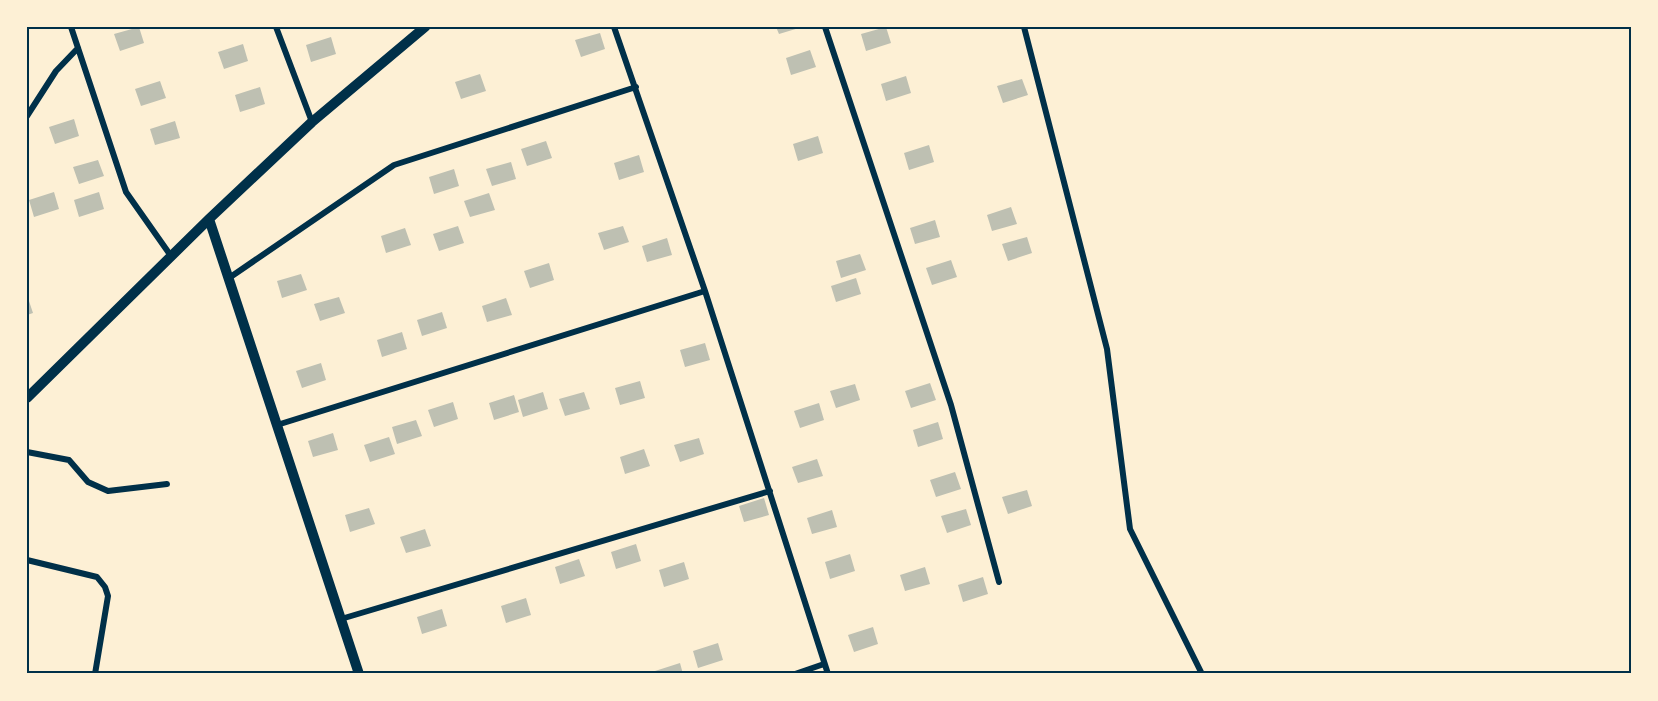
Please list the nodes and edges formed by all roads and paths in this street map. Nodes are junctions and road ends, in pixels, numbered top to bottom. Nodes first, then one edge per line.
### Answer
1 (70, 27) edge
2 (276, 27) edge
3 (424, 27) edge
4 (614, 27) edge
5 (825, 27) edge
6 (1024, 27) edge
7 (78, 48) junction
8 (636, 87) junction
9 (27, 116) edge
10 (312, 122) junction
11 (209, 219) junction
12 (171, 256) junction
13 (229, 278) junction
14 (705, 291) junction
15 (27, 398) edge
16 (277, 425) junction
17 (27, 452) edge
18 (167, 484) dead end
19 (770, 491) junction
20 (27, 560) edge
21 (999, 582) dead end
22 (341, 619) junction
23 (824, 664) junction
24 (95, 674) edge
25 (359, 674) edge
26 (795, 674) edge
27 (828, 674) edge
28 (1202, 674) edge

1 - 7 street
2 - 10 street
3 - 10 street
4 - 8 street
5 - 21 street
6 - 28 street
7 - 9 street
7 - 12 street
8 - 13 street
8 - 14 street
10 - 11 street
11 - 12 street
11 - 13 street
12 - 15 street
13 - 16 street
14 - 16 street
14 - 19 street
16 - 22 street
17 - 18 street
19 - 22 street
19 - 23 street
20 - 24 street
22 - 25 street
23 - 26 street
23 - 27 street

